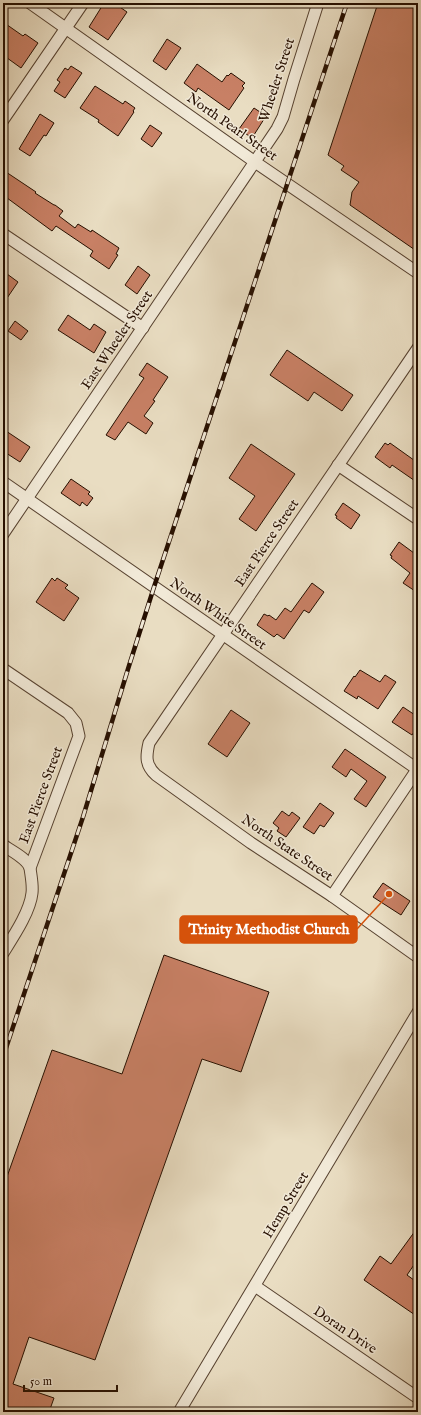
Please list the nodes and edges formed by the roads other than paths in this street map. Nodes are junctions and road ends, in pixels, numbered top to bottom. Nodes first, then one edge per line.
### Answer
1 (30, 3) edge
2 (83, 3) edge
3 (318, 3) edge
4 (66, 28) junction
5 (3, 120) edge
6 (255, 162) junction
7 (3, 234) edge
8 (418, 273) edge
9 (143, 328) junction
10 (418, 348) edge
11 (338, 465) junction
12 (3, 482) edge
13 (27, 499) junction
14 (418, 519) edge
15 (3, 534) edge
16 (222, 635) junction
17 (3, 669) edge
18 (146, 758) joint
19 (417, 768) edge
20 (3, 845) edge
21 (30, 868) junction
22 (332, 896) junction
23 (3, 953) edge
24 (418, 957) edge
25 (418, 1012) edge
26 (255, 1286) junction
27 (418, 1398) edge
28 (180, 1412) edge

1 - 4 street, North Pearl Street
2 - 4 street
3 - 6 street, Wheeler Street
4 - 5 street
4 - 6 street, North Pearl Street
6 - 8 street, North Pearl Street
6 - 9 street, East Wheeler Street
7 - 9 street
9 - 13 street, East Wheeler Street
10 - 11 street, East Pierce Street
11 - 14 street
11 - 16 street, East Pierce Street
12 - 13 street, North White Street
13 - 15 street, East Wheeler Street
13 - 16 street, North White Street
16 - 18 street, East Pierce Street
16 - 19 street, North White Street
17 - 21 street, East Pierce Street
18 - 22 street, North State Street
19 - 22 street
20 - 21 street
21 - 23 street, East Pierce Street
22 - 24 street, North State Street
25 - 26 street, Hemp Street
26 - 27 street, Doran Drive
26 - 28 street, Hemp Street

